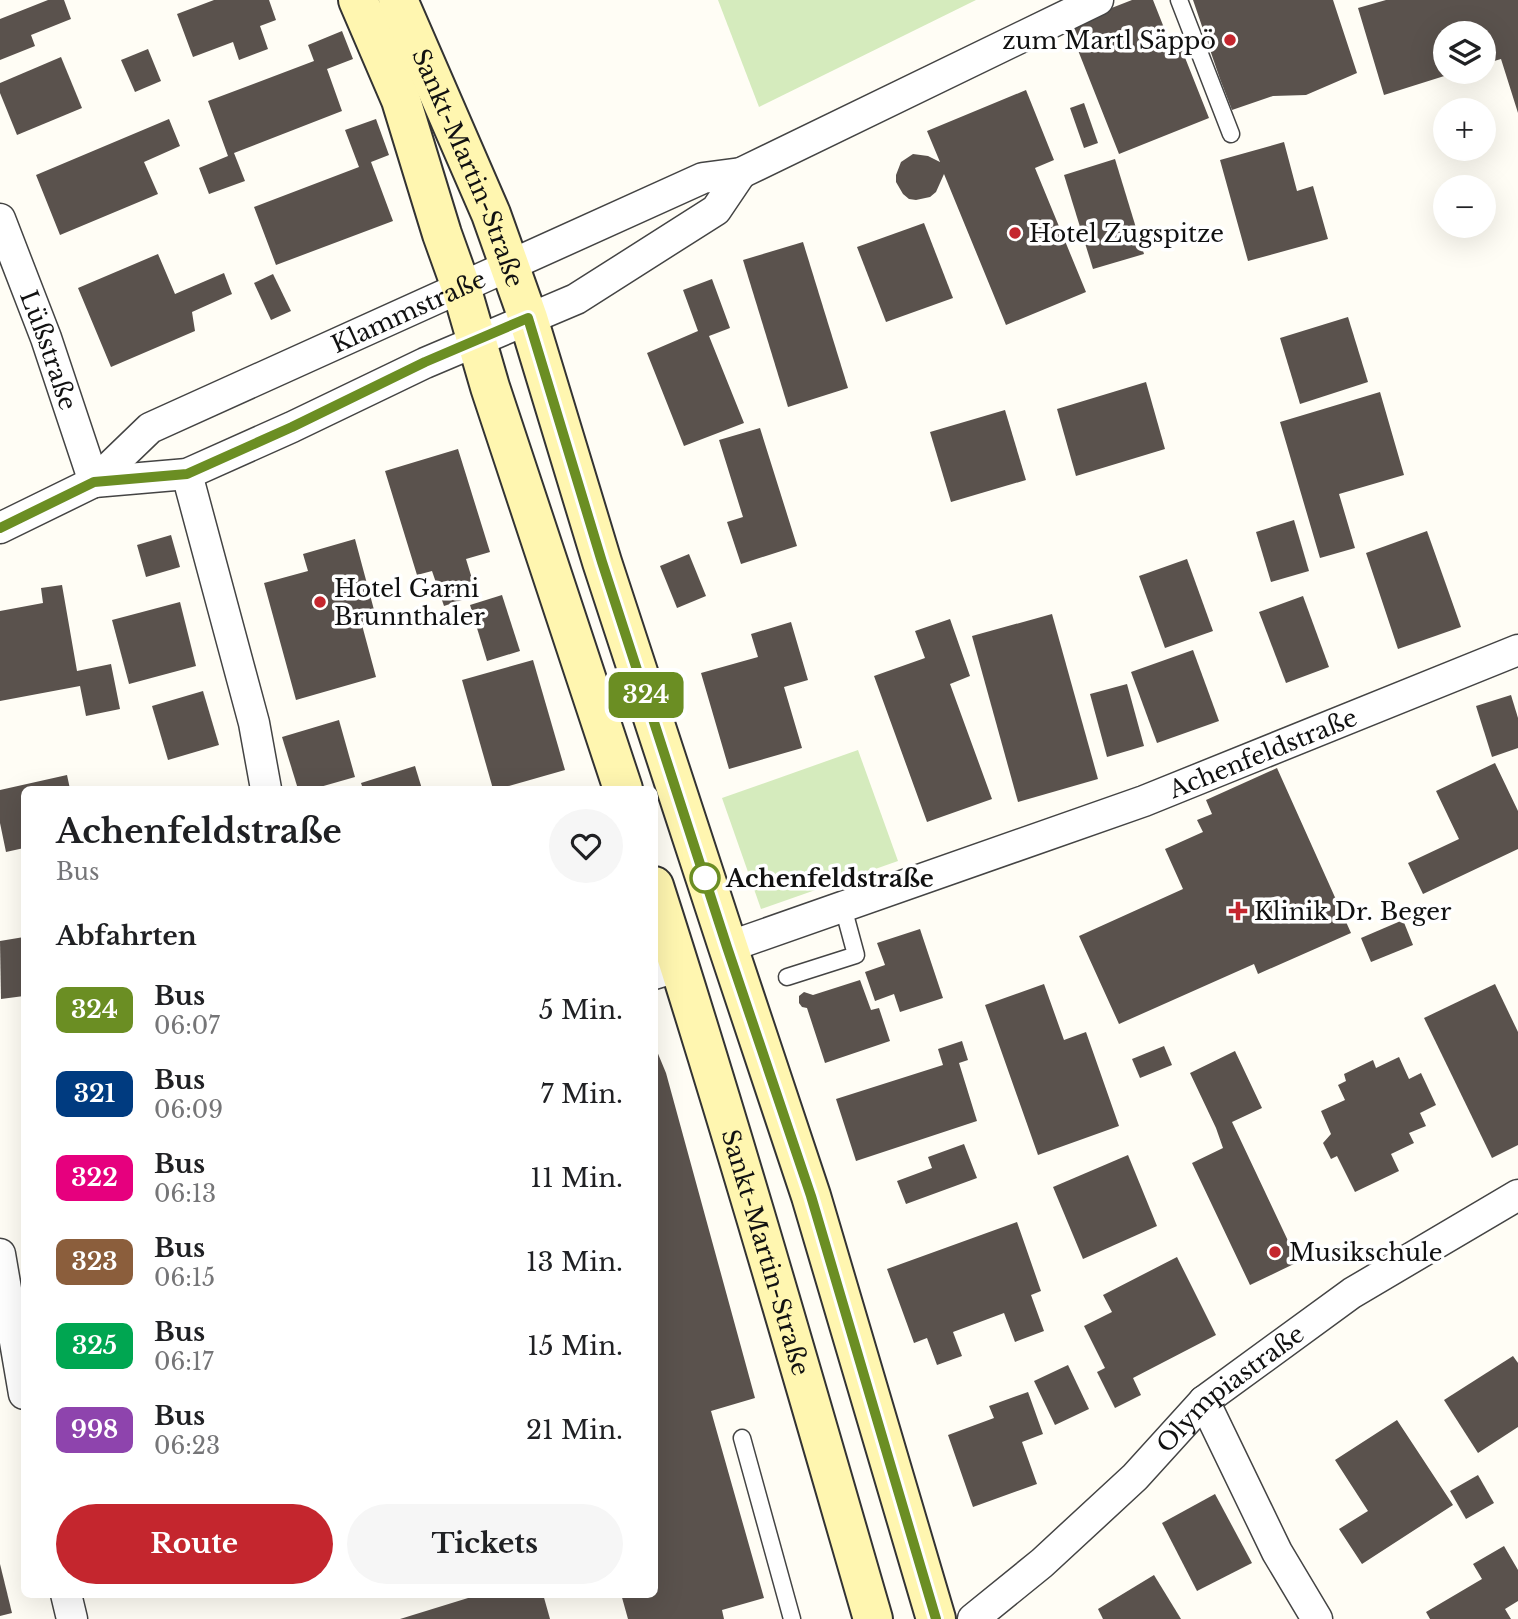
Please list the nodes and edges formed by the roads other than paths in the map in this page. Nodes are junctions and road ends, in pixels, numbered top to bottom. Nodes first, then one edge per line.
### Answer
1 (358, 0) edge
2 (398, 0) edge
3 (1098, 0) edge
4 (1179, 0) edge
5 (1231, 134) dead end
6 (741, 173) junction
7 (0, 219) edge
8 (510, 264) junction
9 (461, 287) junction
10 (528, 318) junction
11 (477, 340) junction
12 (187, 474) junction
13 (94, 482) junction
14 (0, 528) edge
15 (1518, 650) edge
16 (265, 786) edge
17 (622, 786) edge
18 (843, 907) junction
19 (658, 912) edge
20 (727, 947) junction
21 (667, 970) edge
22 (787, 977) dead end
23 (1518, 1195) edge
24 (7, 1266) edge
25 (21, 1371) edge
26 (1204, 1401) junction
27 (742, 1438) dead end
28 (67, 1598) edge
29 (72, 1619) edge
30 (792, 1619) edge
31 (873, 1619) edge
32 (936, 1619) edge
33 (973, 1619) edge
34 (1317, 1619) edge

1 - 9 main road, Sankt-Martin-Straße
2 - 8 main road, Sankt-Martin-Straße
3 - 6 street, Klammstraße
4 - 5 lane
6 - 8 street, Klammstraße
6 - 10 street, Klammstraße
7 - 13 street, Lüßstraße
8 - 9 street, Klammstraße
8 - 10 main road, Sankt-Martin-Straße
9 - 11 main road, Sankt-Martin-Straße
9 - 13 street, Klammstraße
10 - 11 street, Klammstraße
10 - 20 main road, Sankt-Martin-Straße
11 - 12 street, Klammstraße
11 - 17 main road, Sankt-Martin-Straße
12 - 13 street, Klammstraße
12 - 16 street
13 - 14 street, Klammstraße
15 - 18 street, Achenfeldstraße
18 - 20 street, Achenfeldstraße
18 - 22 lane
19 - 21 main road, Sankt-Martin-Straße
20 - 32 main road, Sankt-Martin-Straße
21 - 31 main road, Sankt-Martin-Straße
23 - 26 street, Olympiastraße
24 - 25 street
26 - 33 street, Olympiastraße
26 - 34 street
27 - 30 lane
28 - 29 street

